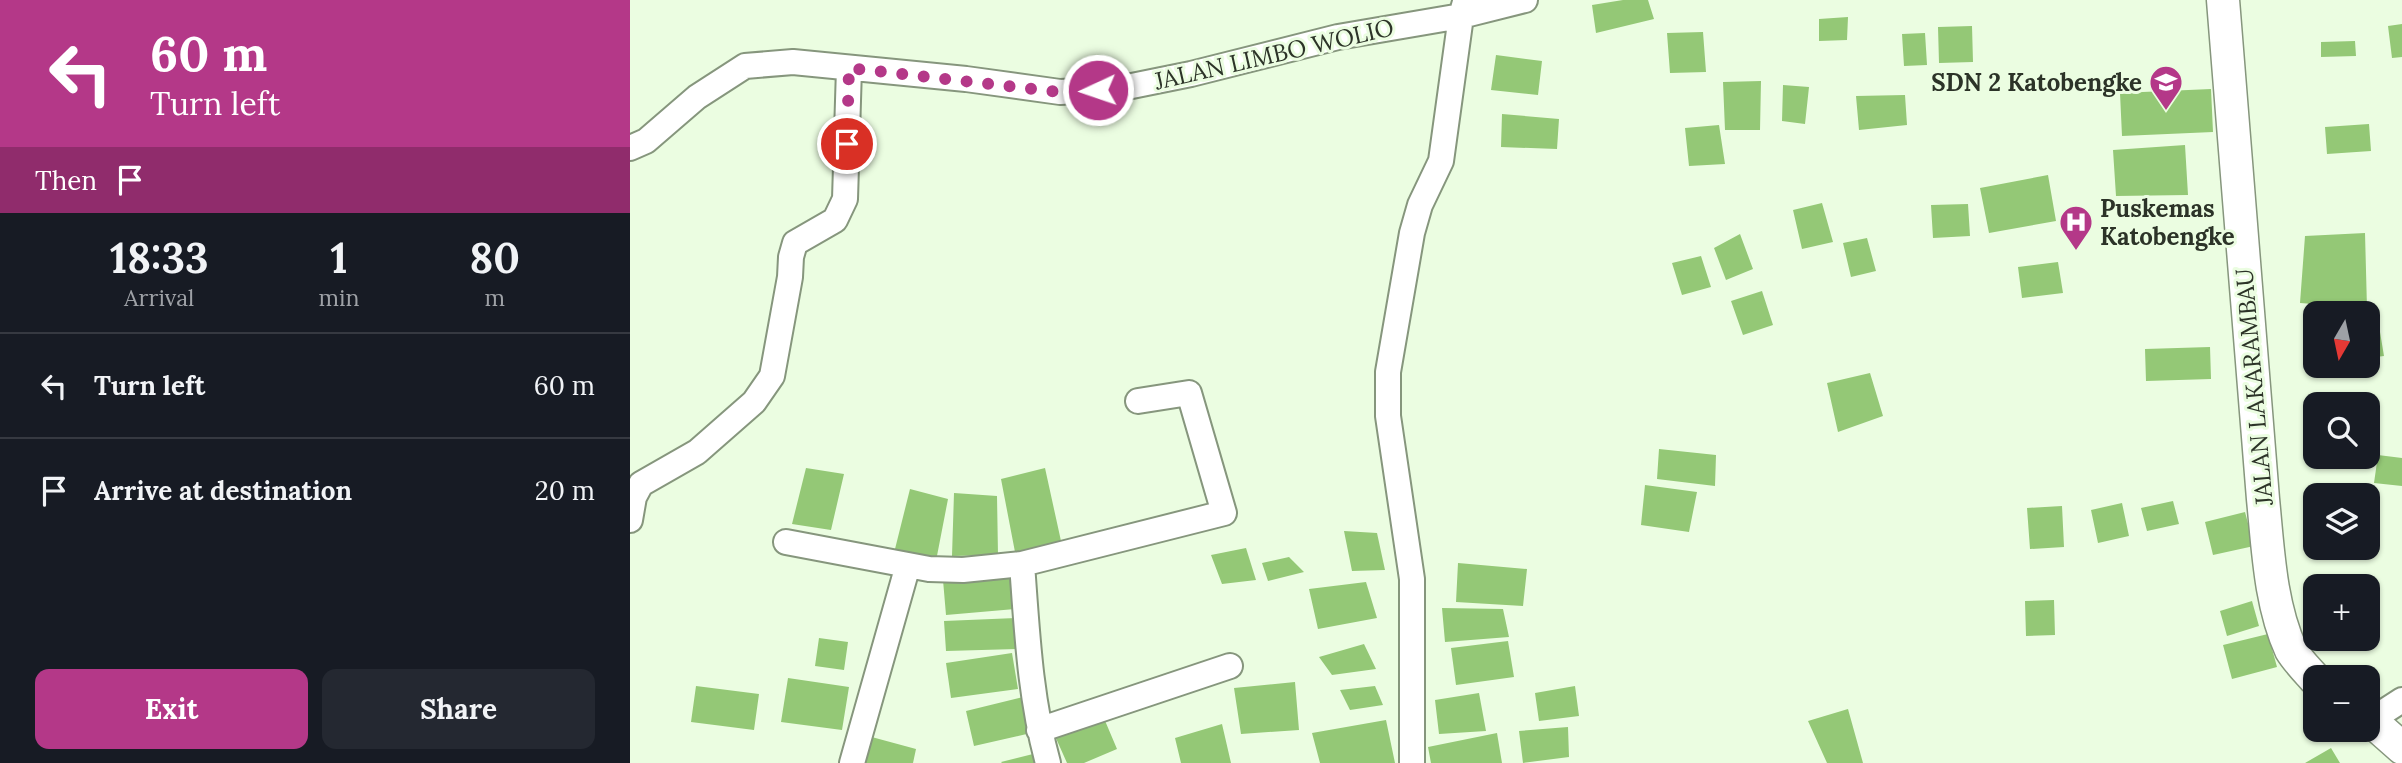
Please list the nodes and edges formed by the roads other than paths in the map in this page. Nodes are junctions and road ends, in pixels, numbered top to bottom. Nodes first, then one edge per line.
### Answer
1 (1525, 0) edge
2 (2223, 0) edge
3 (1463, 8) edge
4 (849, 68) junction
5 (630, 148) edge
6 (1138, 401) dead end
7 (630, 472) edge
8 (660, 473) junction
9 (630, 520) edge
10 (786, 542) dead end
11 (1021, 564) junction
12 (908, 565) junction
13 (2303, 665) edge
14 (1230, 666) dead end
15 (2402, 700) edge
16 (2380, 713) edge
17 (2380, 729) edge
18 (1039, 730) junction
19 (2402, 748) edge
20 (852, 763) edge
21 (1048, 763) edge
22 (1412, 763) edge

1 - 3 street, JALAN LIMBO WOLIO
2 - 13 street, JALAN LAKARAMBAU
3 - 4 street, JALAN LIMBO WOLIO
3 - 22 street
4 - 5 street, JALAN LIMBO WOLIO
4 - 8 street
6 - 11 street
7 - 8 street
8 - 9 street
10 - 12 street
11 - 12 street
11 - 18 street
12 - 20 street
14 - 18 street
15 - 16 street
17 - 19 street
18 - 21 street

